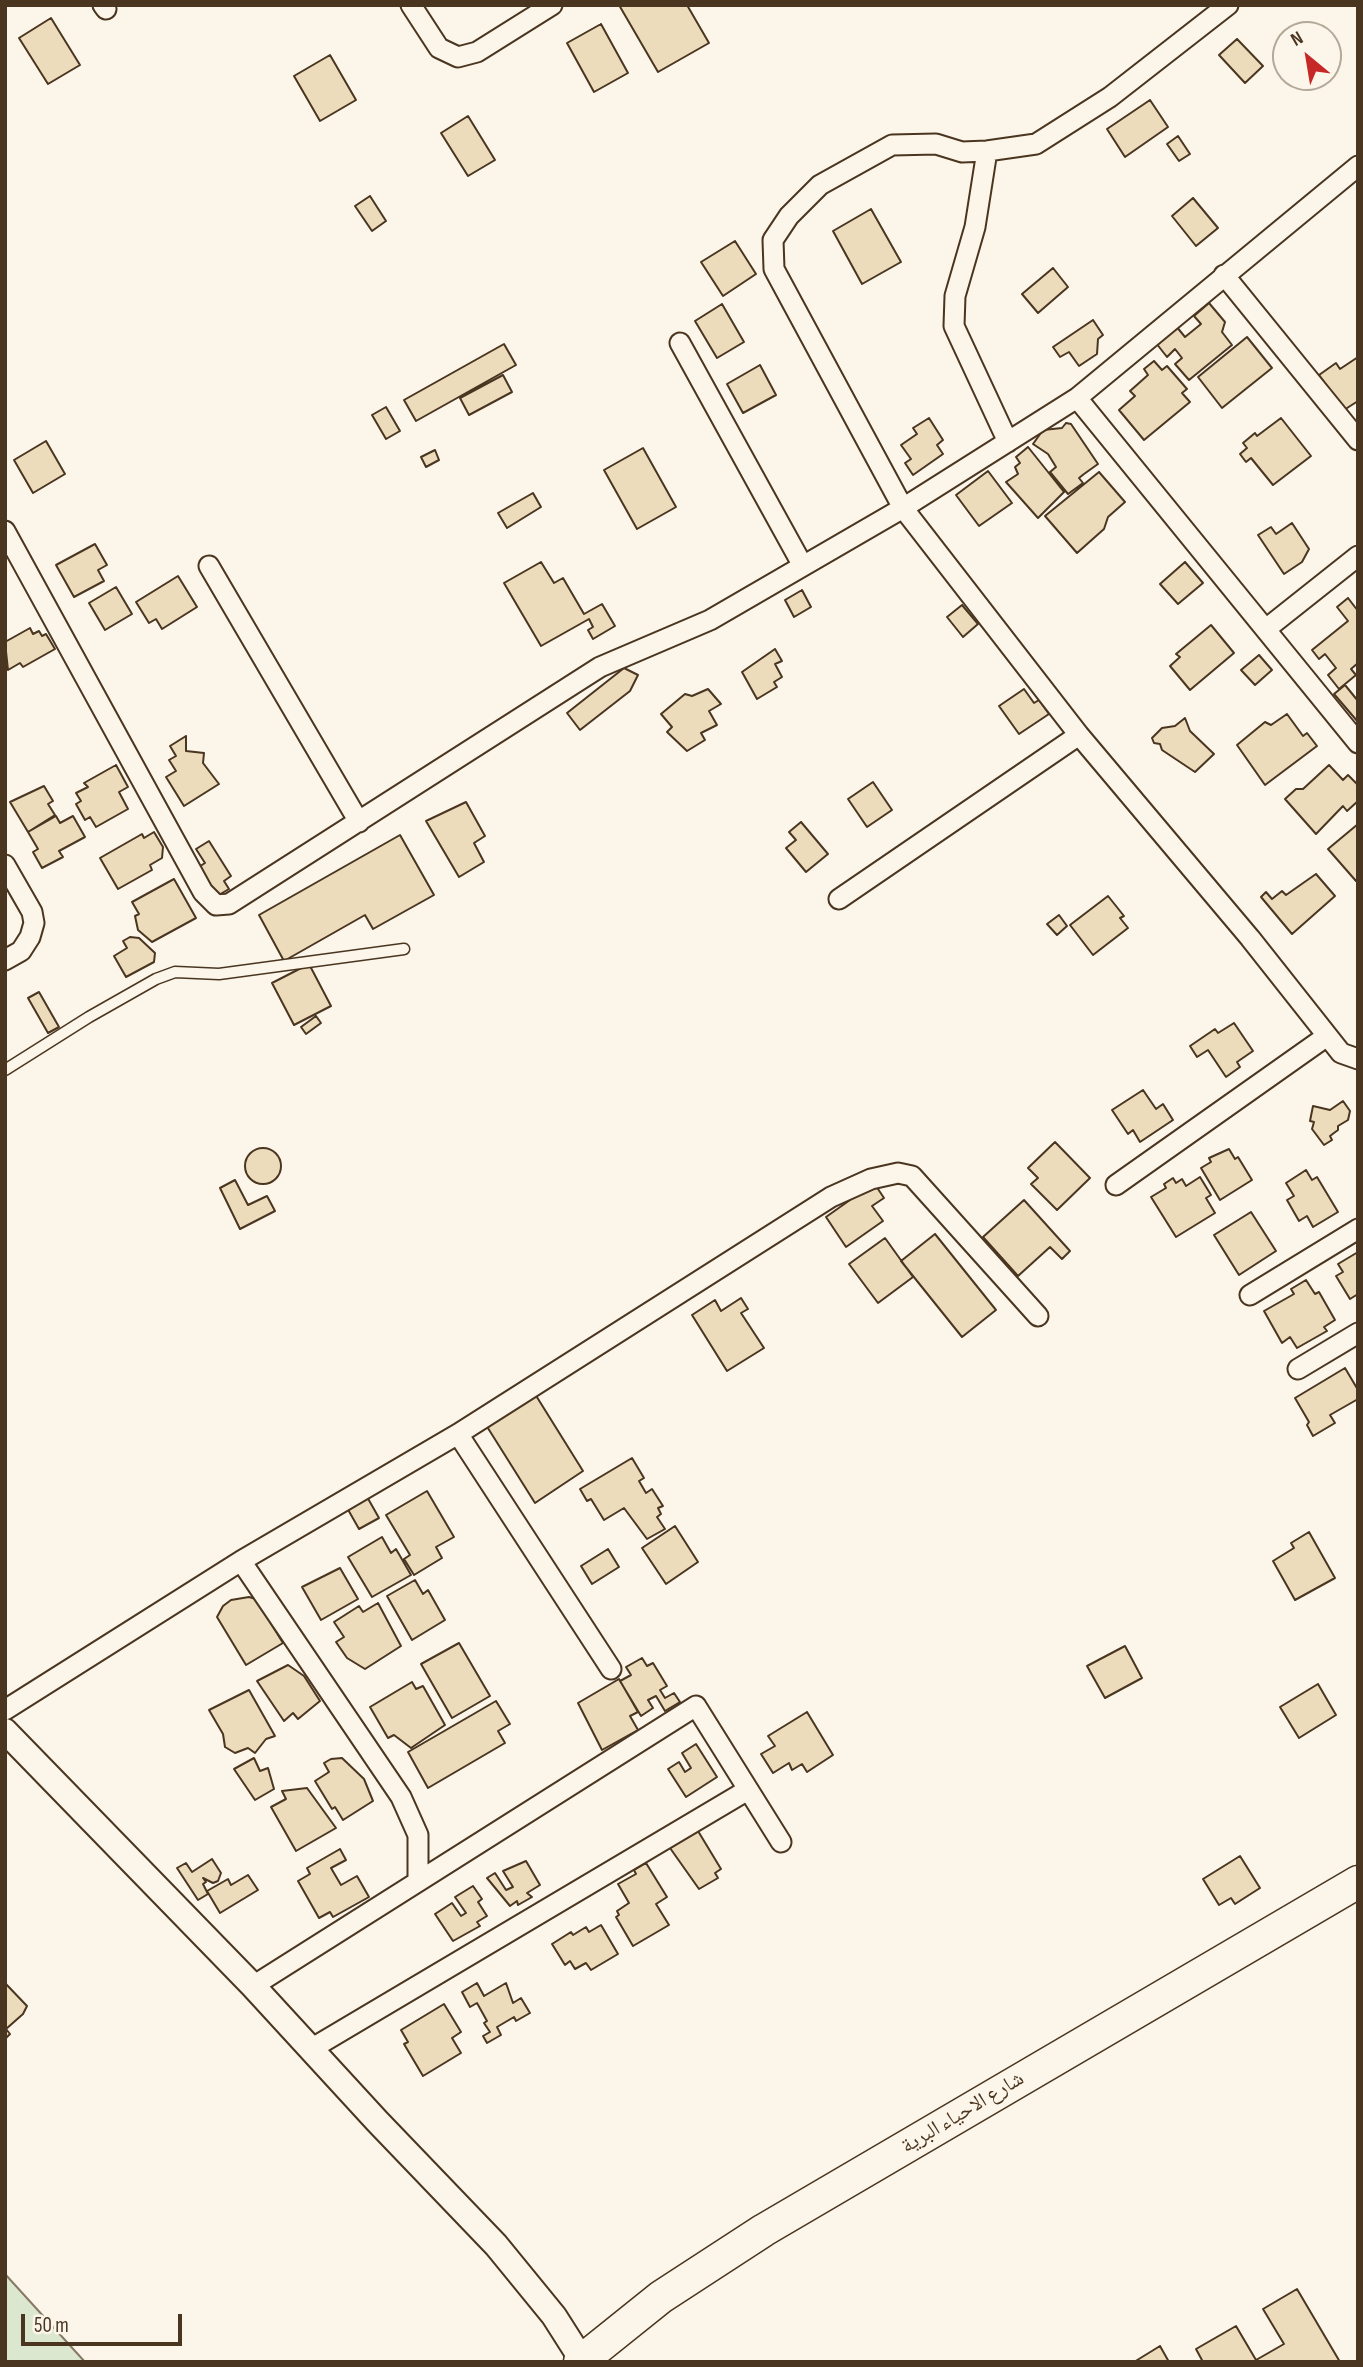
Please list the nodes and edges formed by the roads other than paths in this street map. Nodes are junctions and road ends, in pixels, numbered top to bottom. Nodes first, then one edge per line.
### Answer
1 (411, 5) edge
2 (1228, 5) edge
3 (548, 6) edge
4 (987, 152) junction
5 (1358, 166) edge
6 (1224, 275) junction
7 (680, 343) dead end
8 (1077, 398) junction
9 (1358, 440) edge
10 (1008, 442) junction
11 (903, 508) junction
12 (5, 531) edge
13 (1358, 556) edge
14 (209, 566) dead end
15 (803, 566) junction
16 (1266, 629) junction
17 (1079, 735) junction
18 (1358, 743) edge
19 (359, 822) junction
20 (5, 866) edge
21 (839, 899) dead end
22 (404, 949) dead end
23 (5, 960) edge
24 (1327, 1036) junction
25 (1358, 1059) edge
26 (5, 1070) edge
27 (1116, 1185) dead end
28 (1358, 1229) edge
29 (1250, 1295) dead end
30 (1038, 1316) dead end
31 (1358, 1333) edge
32 (1298, 1369) dead end
33 (458, 1434) junction
34 (241, 1561) junction
35 (611, 1669) dead end
36 (5, 1710) edge
37 (5, 1731) edge
38 (746, 1791) junction
39 (780, 1842) dead end
40 (418, 1879) junction
41 (1358, 1882) edge
42 (253, 1986) junction
43 (311, 2049) junction
44 (582, 2361) edge

1 - 3 street
2 - 4 street
4 - 10 street
4 - 11 street
5 - 6 street
6 - 8 street
6 - 9 street
7 - 15 street
8 - 10 street
8 - 16 street
10 - 11 street
11 - 15 street
11 - 17 street
12 - 19 street
13 - 16 street
14 - 19 street
15 - 19 street
16 - 18 street
17 - 21 street
17 - 24 street
20 - 23 street
22 - 26 lane
24 - 25 street
24 - 27 street
28 - 29 street
30 - 33 street
31 - 32 street
33 - 34 street
33 - 35 street
34 - 36 street
34 - 40 street
37 - 42 street
38 - 39 street
38 - 40 street
38 - 43 street
40 - 42 street
41 - 44 main road, شارع الاحياء البرية
42 - 43 street
43 - 44 street

